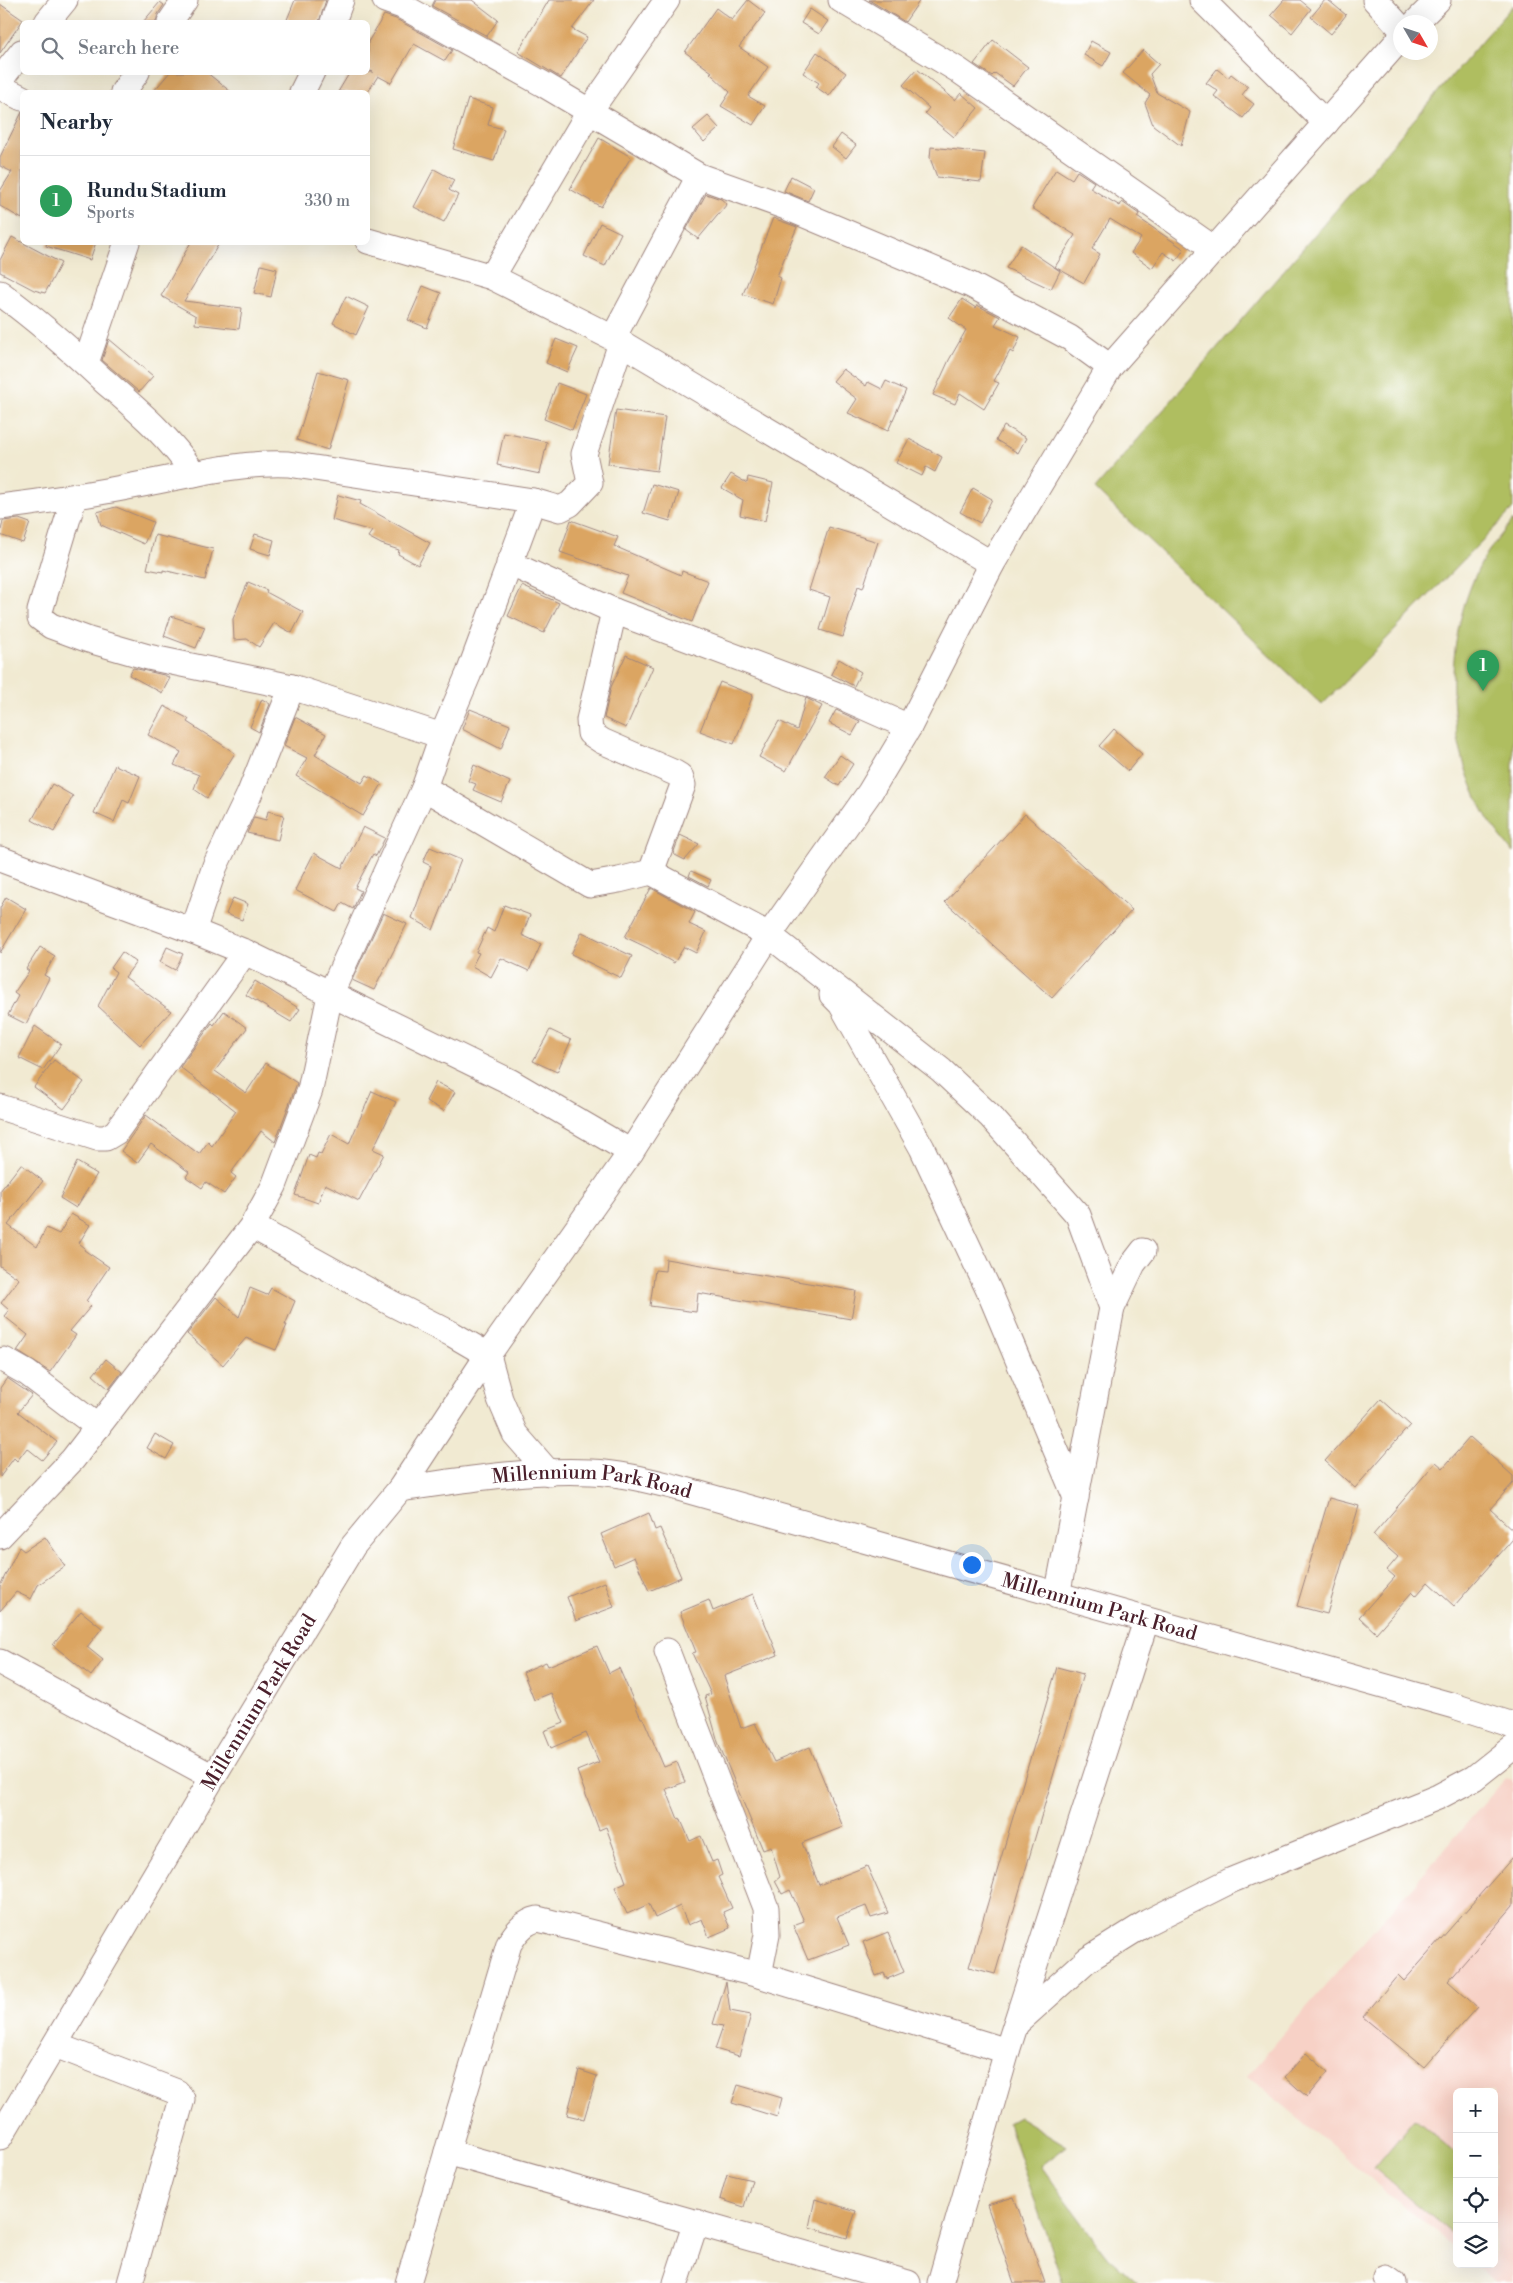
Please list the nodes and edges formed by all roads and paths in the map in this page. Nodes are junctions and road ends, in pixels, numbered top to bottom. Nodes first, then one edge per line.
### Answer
1 (65, 0) edge
2 (186, 0) edge
3 (341, 0) edge
4 (385, 0) edge
5 (667, 0) edge
6 (841, 0) edge
7 (1202, 0) edge
8 (1375, 0) edge
9 (1438, 0) edge
10 (1423, 15) edge
11 (1393, 19) edge
12 (49, 20) edge
13 (171, 20) edge
14 (334, 20) edge
15 (1393, 46) edge
16 (20, 55) edge
17 (135, 75) edge
18 (310, 75) edge
19 (0, 80) edge
20 (0, 87) edge
21 (124, 90) edge
22 (303, 90) edge
23 (20, 97) edge
24 (588, 112) junction
25 (1326, 123) junction
26 (699, 176) junction
27 (370, 242) edge
28 (126, 245) edge
29 (1213, 248) junction
30 (492, 277) junction
31 (0, 294) edge
32 (617, 340) junction
33 (86, 363) junction
34 (1110, 367) junction
35 (194, 474) junction
36 (74, 498) junction
37 (533, 501) junction
38 (0, 507) edge
39 (508, 563) junction
40 (992, 564) junction
41 (614, 611) junction
42 (292, 688) junction
43 (909, 727) junction
44 (442, 736) junction
45 (424, 788) junction
46 (0, 859) edge
47 (651, 872) junction
48 (193, 930) junction
49 (769, 935) junction
50 (245, 952) junction
51 (330, 995) junction
52 (0, 1107) edge
53 (631, 1152) junction
54 (252, 1226) junction
55 (1143, 1251) dead end
56 (1112, 1308) junction
57 (488, 1355) junction
58 (4, 1360) dead end
59 (98, 1428) junction
60 (549, 1473) junction
61 (400, 1489) junction
62 (1076, 1498) junction
63 (0, 1535) edge
64 (1057, 1596) junction
65 (1146, 1621) junction
66 (667, 1652) dead end
67 (0, 1662) edge
68 (1513, 1725) edge
69 (1513, 1747) edge
70 (213, 1777) junction
71 (759, 1975) junction
72 (1015, 2026) junction
73 (55, 2045) junction
74 (1007, 2051) junction
75 (0, 2137) edge
76 (447, 2152) junction
77 (696, 2222) junction
78 (130, 2283) edge
79 (408, 2283) edge
80 (676, 2283) edge
81 (908, 2283) edge
82 (940, 2283) edge

1 - 12 street
2 - 13 street
3 - 14 street
4 - 24 street
5 - 24 street
6 - 29 street
7 - 25 street
8 - 11 street
9 - 10 street
15 - 25 street
16 - 19 street
17 - 21 street
18 - 22 street
20 - 23 street
24 - 26 street
24 - 30 street
25 - 29 street
26 - 32 street
26 - 34 street
27 - 30 street
28 - 33 street
29 - 34 street
30 - 32 street
31 - 33 street
32 - 37 street
32 - 40 street
33 - 35 street
34 - 40 street
35 - 36 street
35 - 37 street
36 - 38 street
36 - 42 street
37 - 39 street
39 - 41 street
39 - 44 street
40 - 43 street
41 - 43 street
41 - 47 street
42 - 44 street
42 - 48 street
43 - 49 street
44 - 45 street
45 - 47 street
45 - 51 street
46 - 48 street
47 - 49 street
48 - 50 street
49 - 53 street
49 - 56 street
49 - 62 street
50 - 51 street
50 - 52 street
51 - 53 street
51 - 54 street
53 - 57 street
54 - 57 street
54 - 59 street
55 - 56 street
56 - 62 street
57 - 60 street
57 - 61 street
58 - 59 street
59 - 63 street
60 - 61 street, Millennium Park Road
60 - 64 street, Millennium Park Road
61 - 70 street, Millennium Park Road
62 - 64 street
64 - 65 street, Millennium Park Road
65 - 68 street, Millennium Park Road
65 - 72 street
66 - 71 street
67 - 70 street
69 - 72 street
70 - 73 street, Millennium Park Road
71 - 74 street
71 - 76 street
72 - 74 street
73 - 75 street, Millennium Park Road
73 - 78 street
74 - 82 street
76 - 77 street
76 - 79 street
77 - 80 street
77 - 81 street

